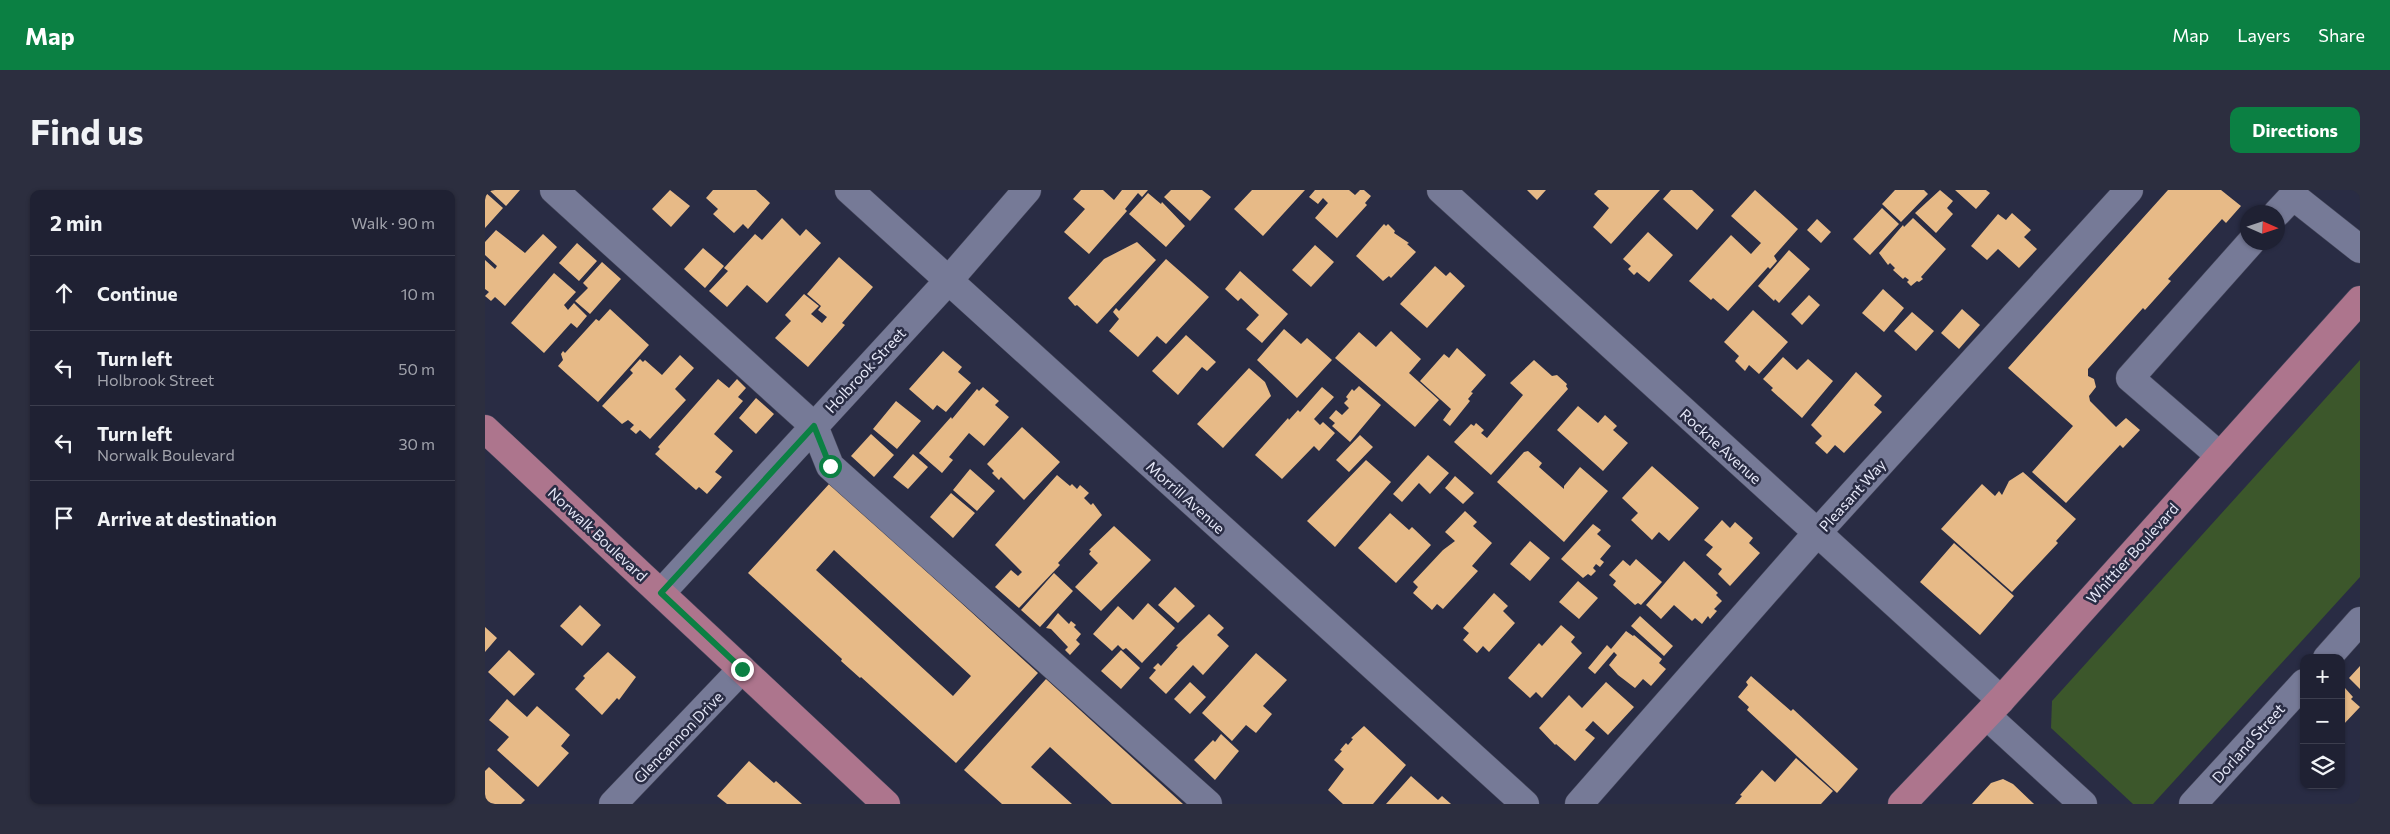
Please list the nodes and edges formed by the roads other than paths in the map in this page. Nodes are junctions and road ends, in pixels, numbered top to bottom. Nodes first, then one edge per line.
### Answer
1 (554, 190) edge
2 (849, 190) edge
3 (1027, 190) edge
4 (1441, 190) edge
5 (2126, 191) edge
6 (2285, 200) edge
7 (2360, 249) edge
8 (2244, 250) edge
9 (948, 281) junction
10 (2360, 300) edge
11 (814, 426) junction
12 (485, 429) edge
13 (2220, 456) junction
14 (1817, 533) junction
15 (661, 593) junction
16 (2360, 621) edge
17 (2331, 654) edge
18 (742, 669) junction
19 (2300, 687) edge
20 (1994, 708) junction
21 (613, 804) edge
22 (886, 804) edge
23 (1208, 804) edge
24 (1525, 804) edge
25 (1579, 804) edge
26 (1902, 804) edge
27 (2083, 804) edge
28 (2193, 804) edge

1 - 11 street
2 - 9 street, Morrill Avenue
3 - 9 street, Holbrook Street
4 - 14 street, Rockne Avenue
5 - 14 street, Pleasant Way
6 - 7 street
8 - 13 street
9 - 11 street, Holbrook Street
9 - 24 street, Morrill Avenue
10 - 13 main road, Whittier Boulevard
11 - 15 street, Holbrook Street
11 - 23 street
12 - 15 main road, Norwalk Boulevard
13 - 20 main road, Whittier Boulevard
14 - 20 street, Rockne Avenue
14 - 25 street, Pleasant Way
15 - 18 main road, Norwalk Boulevard
16 - 17 street
18 - 21 street, Glencannon Drive
18 - 22 main road, Norwalk Boulevard
19 - 28 street, Dorland Street
20 - 26 main road, Whittier Boulevard
20 - 27 street, Rockne Avenue

